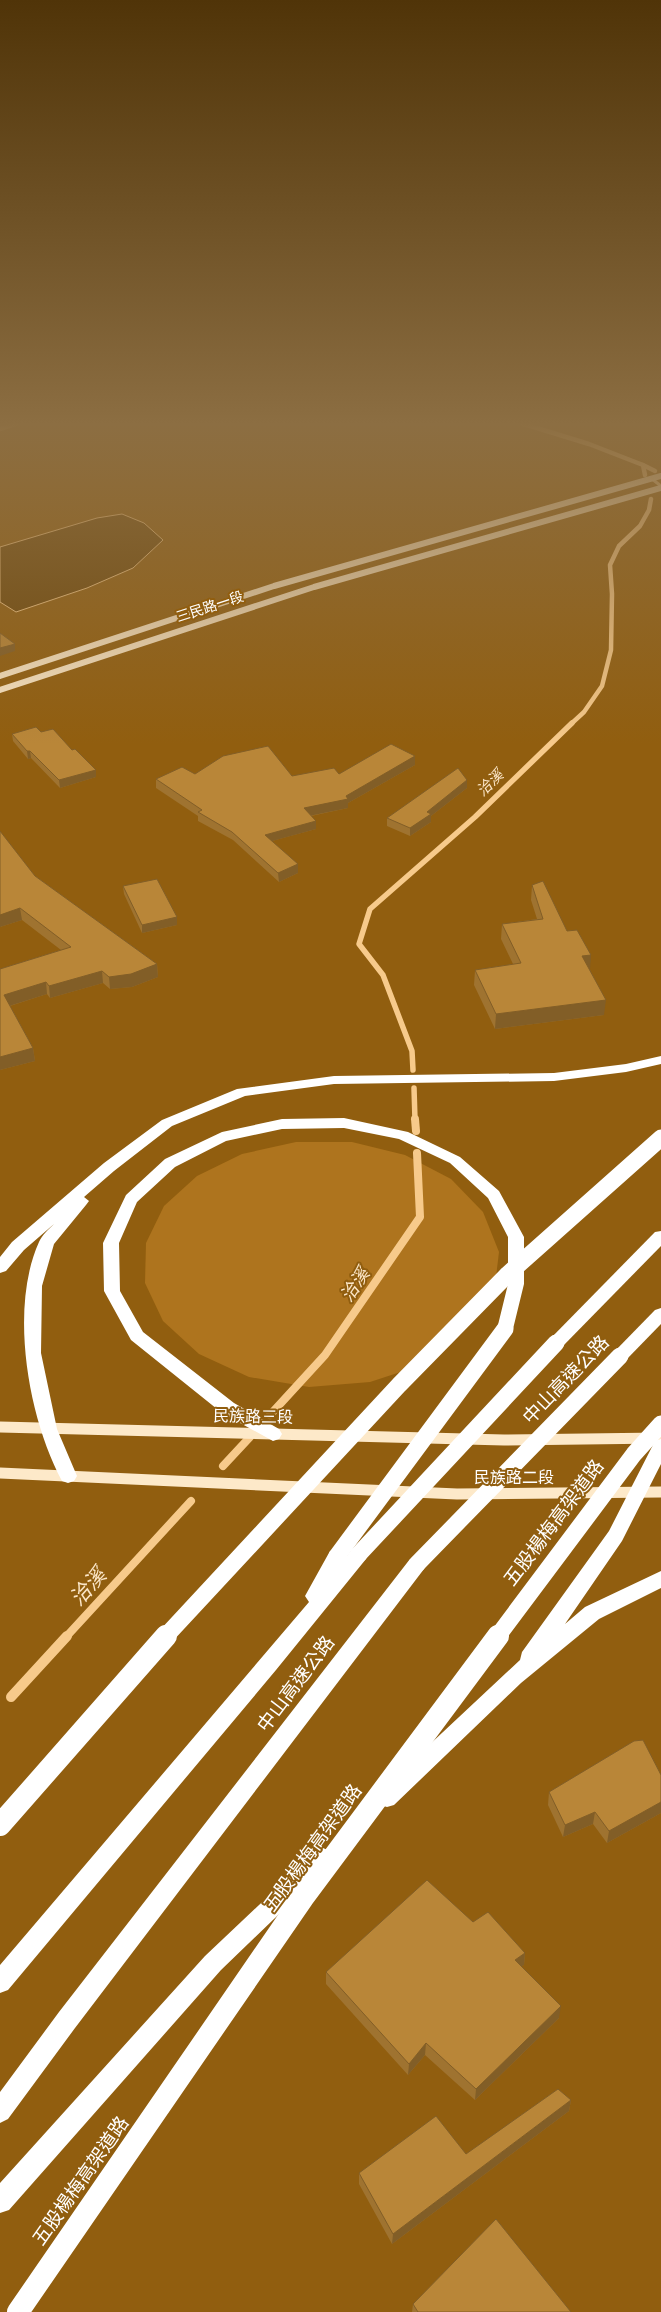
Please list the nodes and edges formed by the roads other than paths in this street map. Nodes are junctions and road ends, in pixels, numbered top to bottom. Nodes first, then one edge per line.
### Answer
1 (476, 529) edge
2 (516, 529) edge
3 (0, 676) edge
4 (0, 690) edge
5 (661, 1060) edge
6 (661, 1138) edge
7 (109, 1167) junction
8 (661, 1236) edge
9 (0, 1267) edge
10 (661, 1314) edge
11 (661, 1424) edge
12 (0, 1427) edge
13 (48, 1429) junction
14 (273, 1434) junction
15 (661, 1438) edge
16 (661, 1446) edge
17 (0, 1473) edge
18 (68, 1476) junction
19 (661, 1492) edge
20 (636, 1493) junction
21 (661, 1579) edge
22 (270, 1664) junction
23 (514, 1677) junction
24 (0, 1825) edge
25 (0, 1982) edge
26 (0, 2111) edge
27 (0, 2201) edge
28 (18, 2312) edge

1 - 3 street, 三民路一段
2 - 4 street, 三民路一段
5 - 7 highway
6 - 24 highway, bridge
7 - 9 highway
7 - 13 highway
8 - 22 highway, 中山高速公路, bridge
10 - 26 highway, 中山高速公路, bridge
11 - 28 highway, 五股楊梅高架道路, bridge
12 - 13 street, 民族路三段
13 - 14 street, 民族路三段
13 - 18 highway
14 - 15 street, 民族路三段
14 - 22 highway, bridge
16 - 20 highway
17 - 18 street
18 - 20 street, 民族路二段
19 - 20 street, 民族路二段
20 - 23 highway
21 - 23 highway
22 - 25 highway, 中山高速公路
23 - 27 highway

